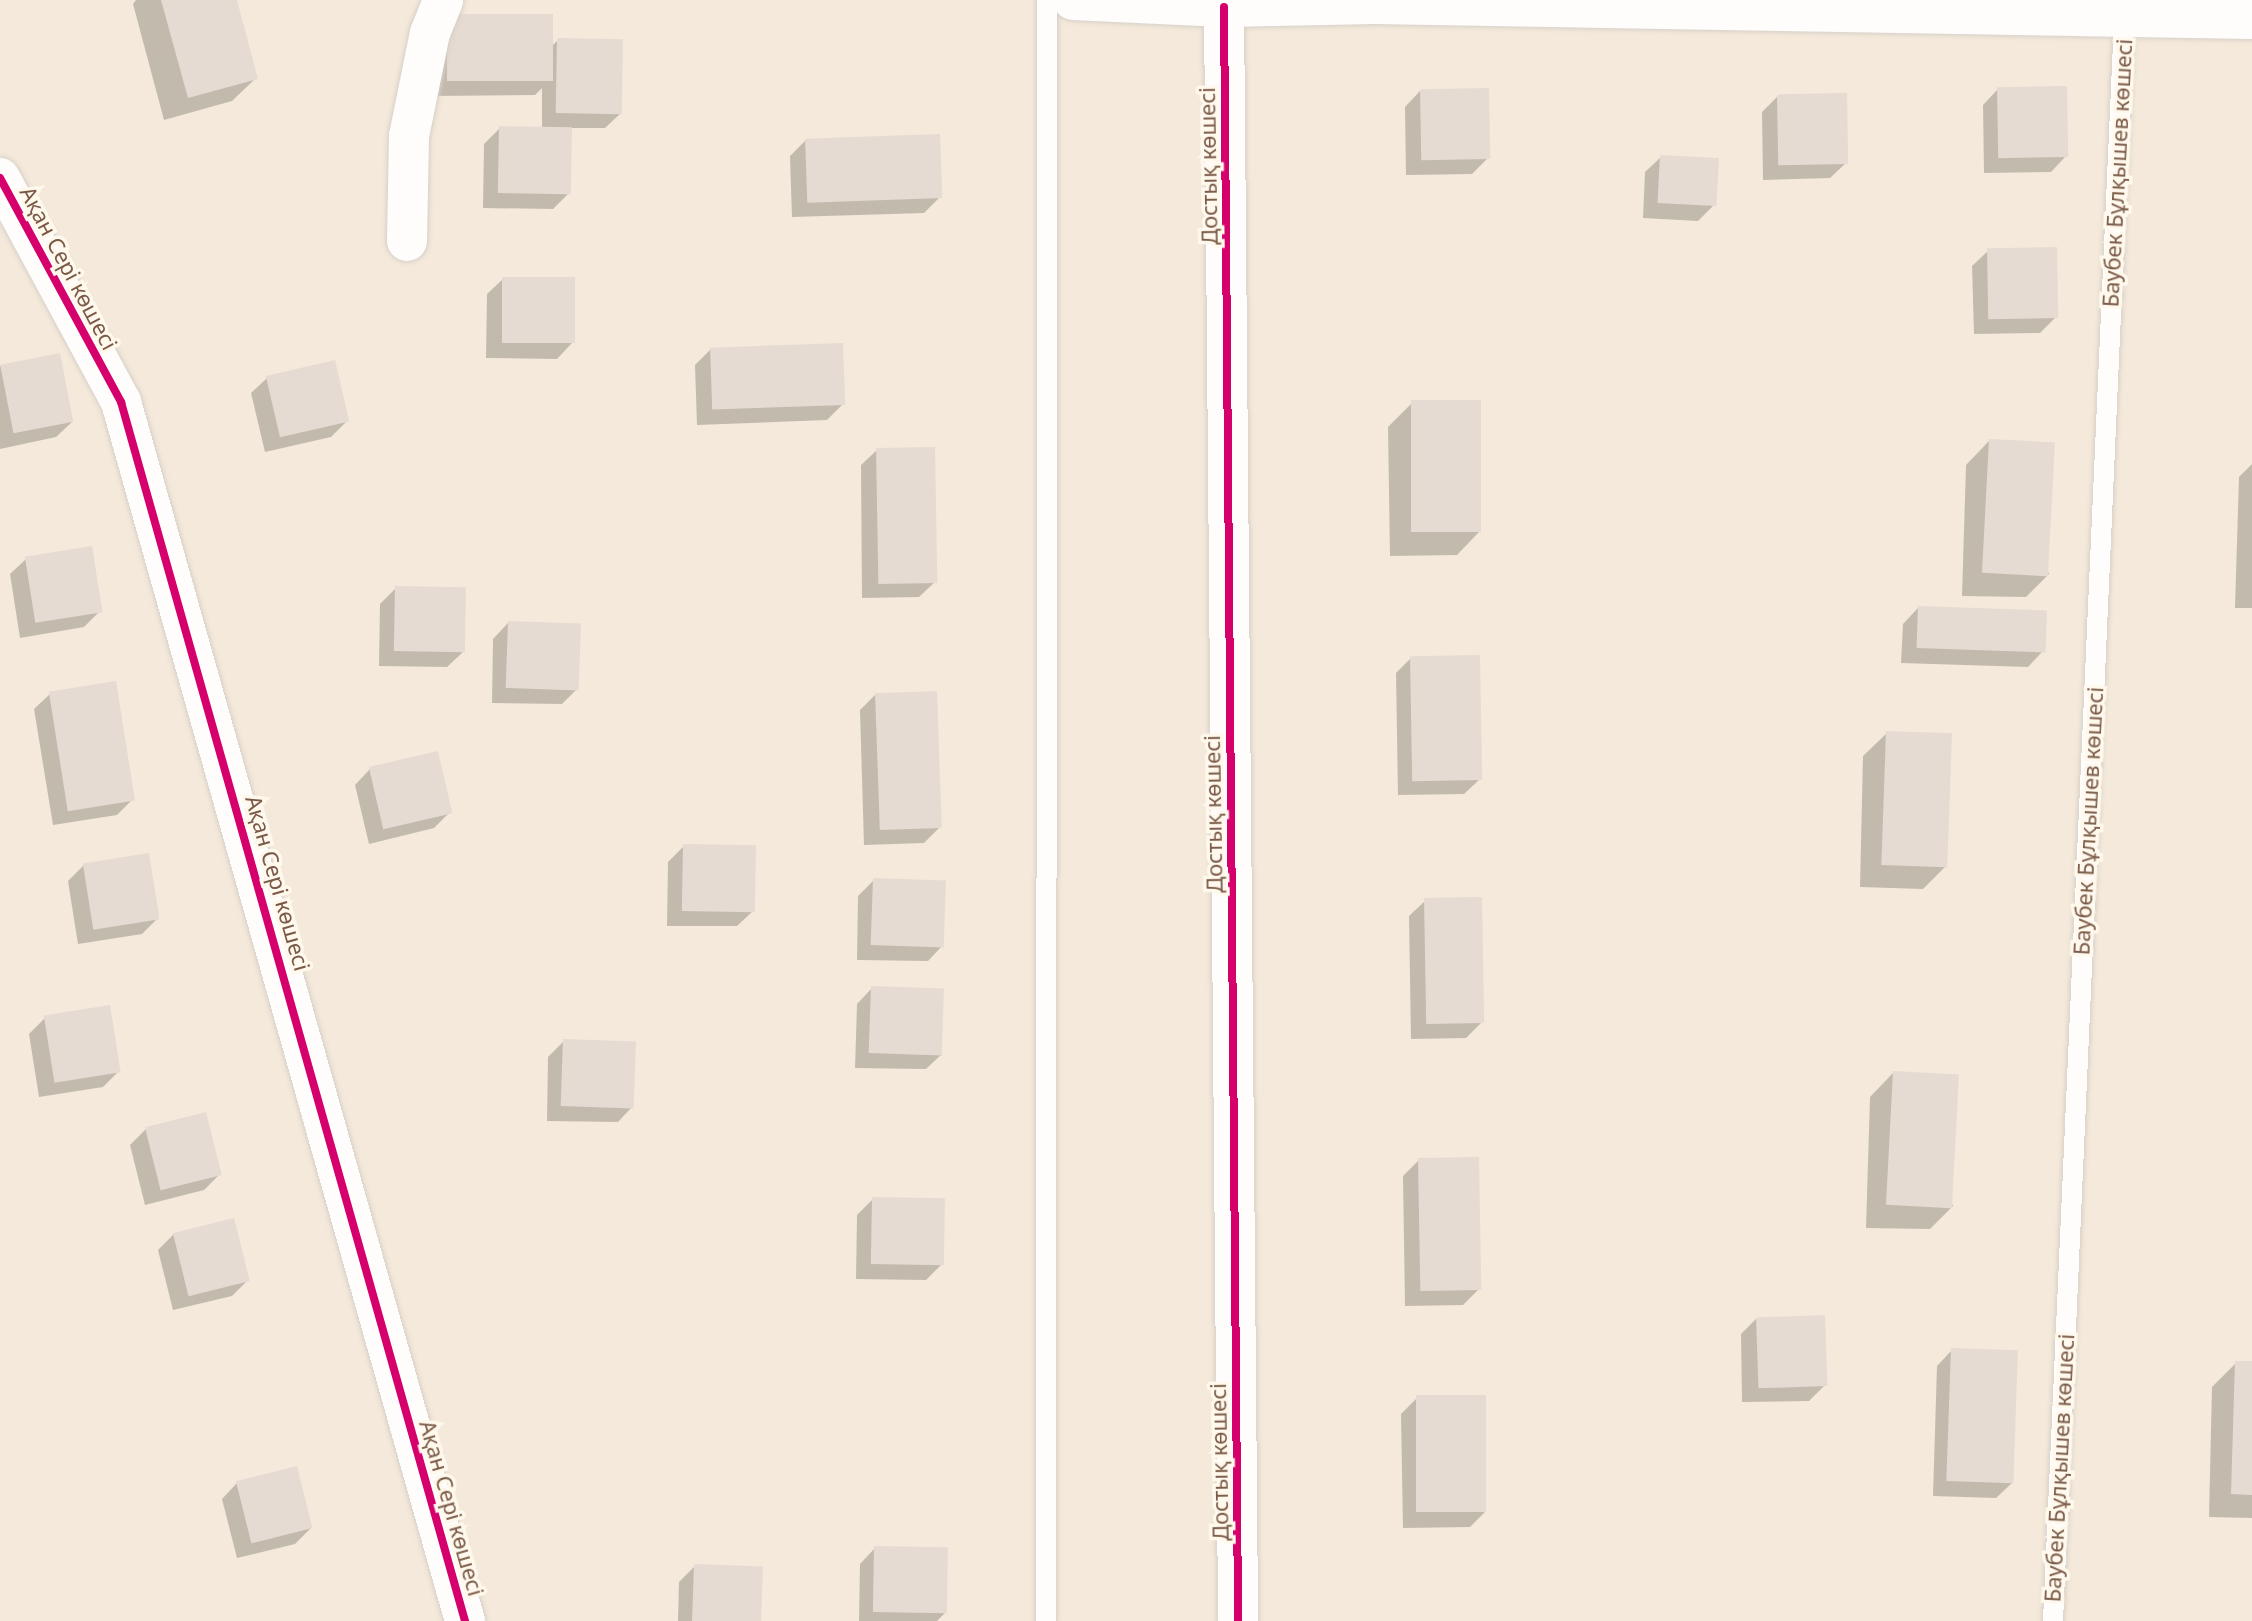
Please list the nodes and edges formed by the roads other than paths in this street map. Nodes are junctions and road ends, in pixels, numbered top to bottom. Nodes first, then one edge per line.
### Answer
1 (443, 0) edge
2 (1047, 0) edge
3 (1073, 0) edge
4 (1376, 2) edge
5 (1224, 7) junction
6 (2252, 19) edge
7 (2124, 20) junction
8 (0, 178) edge
9 (407, 241) dead end
10 (465, 1621) edge
11 (1046, 1621) edge
12 (1238, 1621) edge
13 (2053, 1621) edge

1 - 9 street
2 - 11 lane
3 - 5 street
4 - 5 street
4 - 7 street
5 - 12 street, Достық көшесі
6 - 7 street
7 - 13 lane, Баубек Бұлқышев көшесі
8 - 10 street, Ақан Сері көшесі

